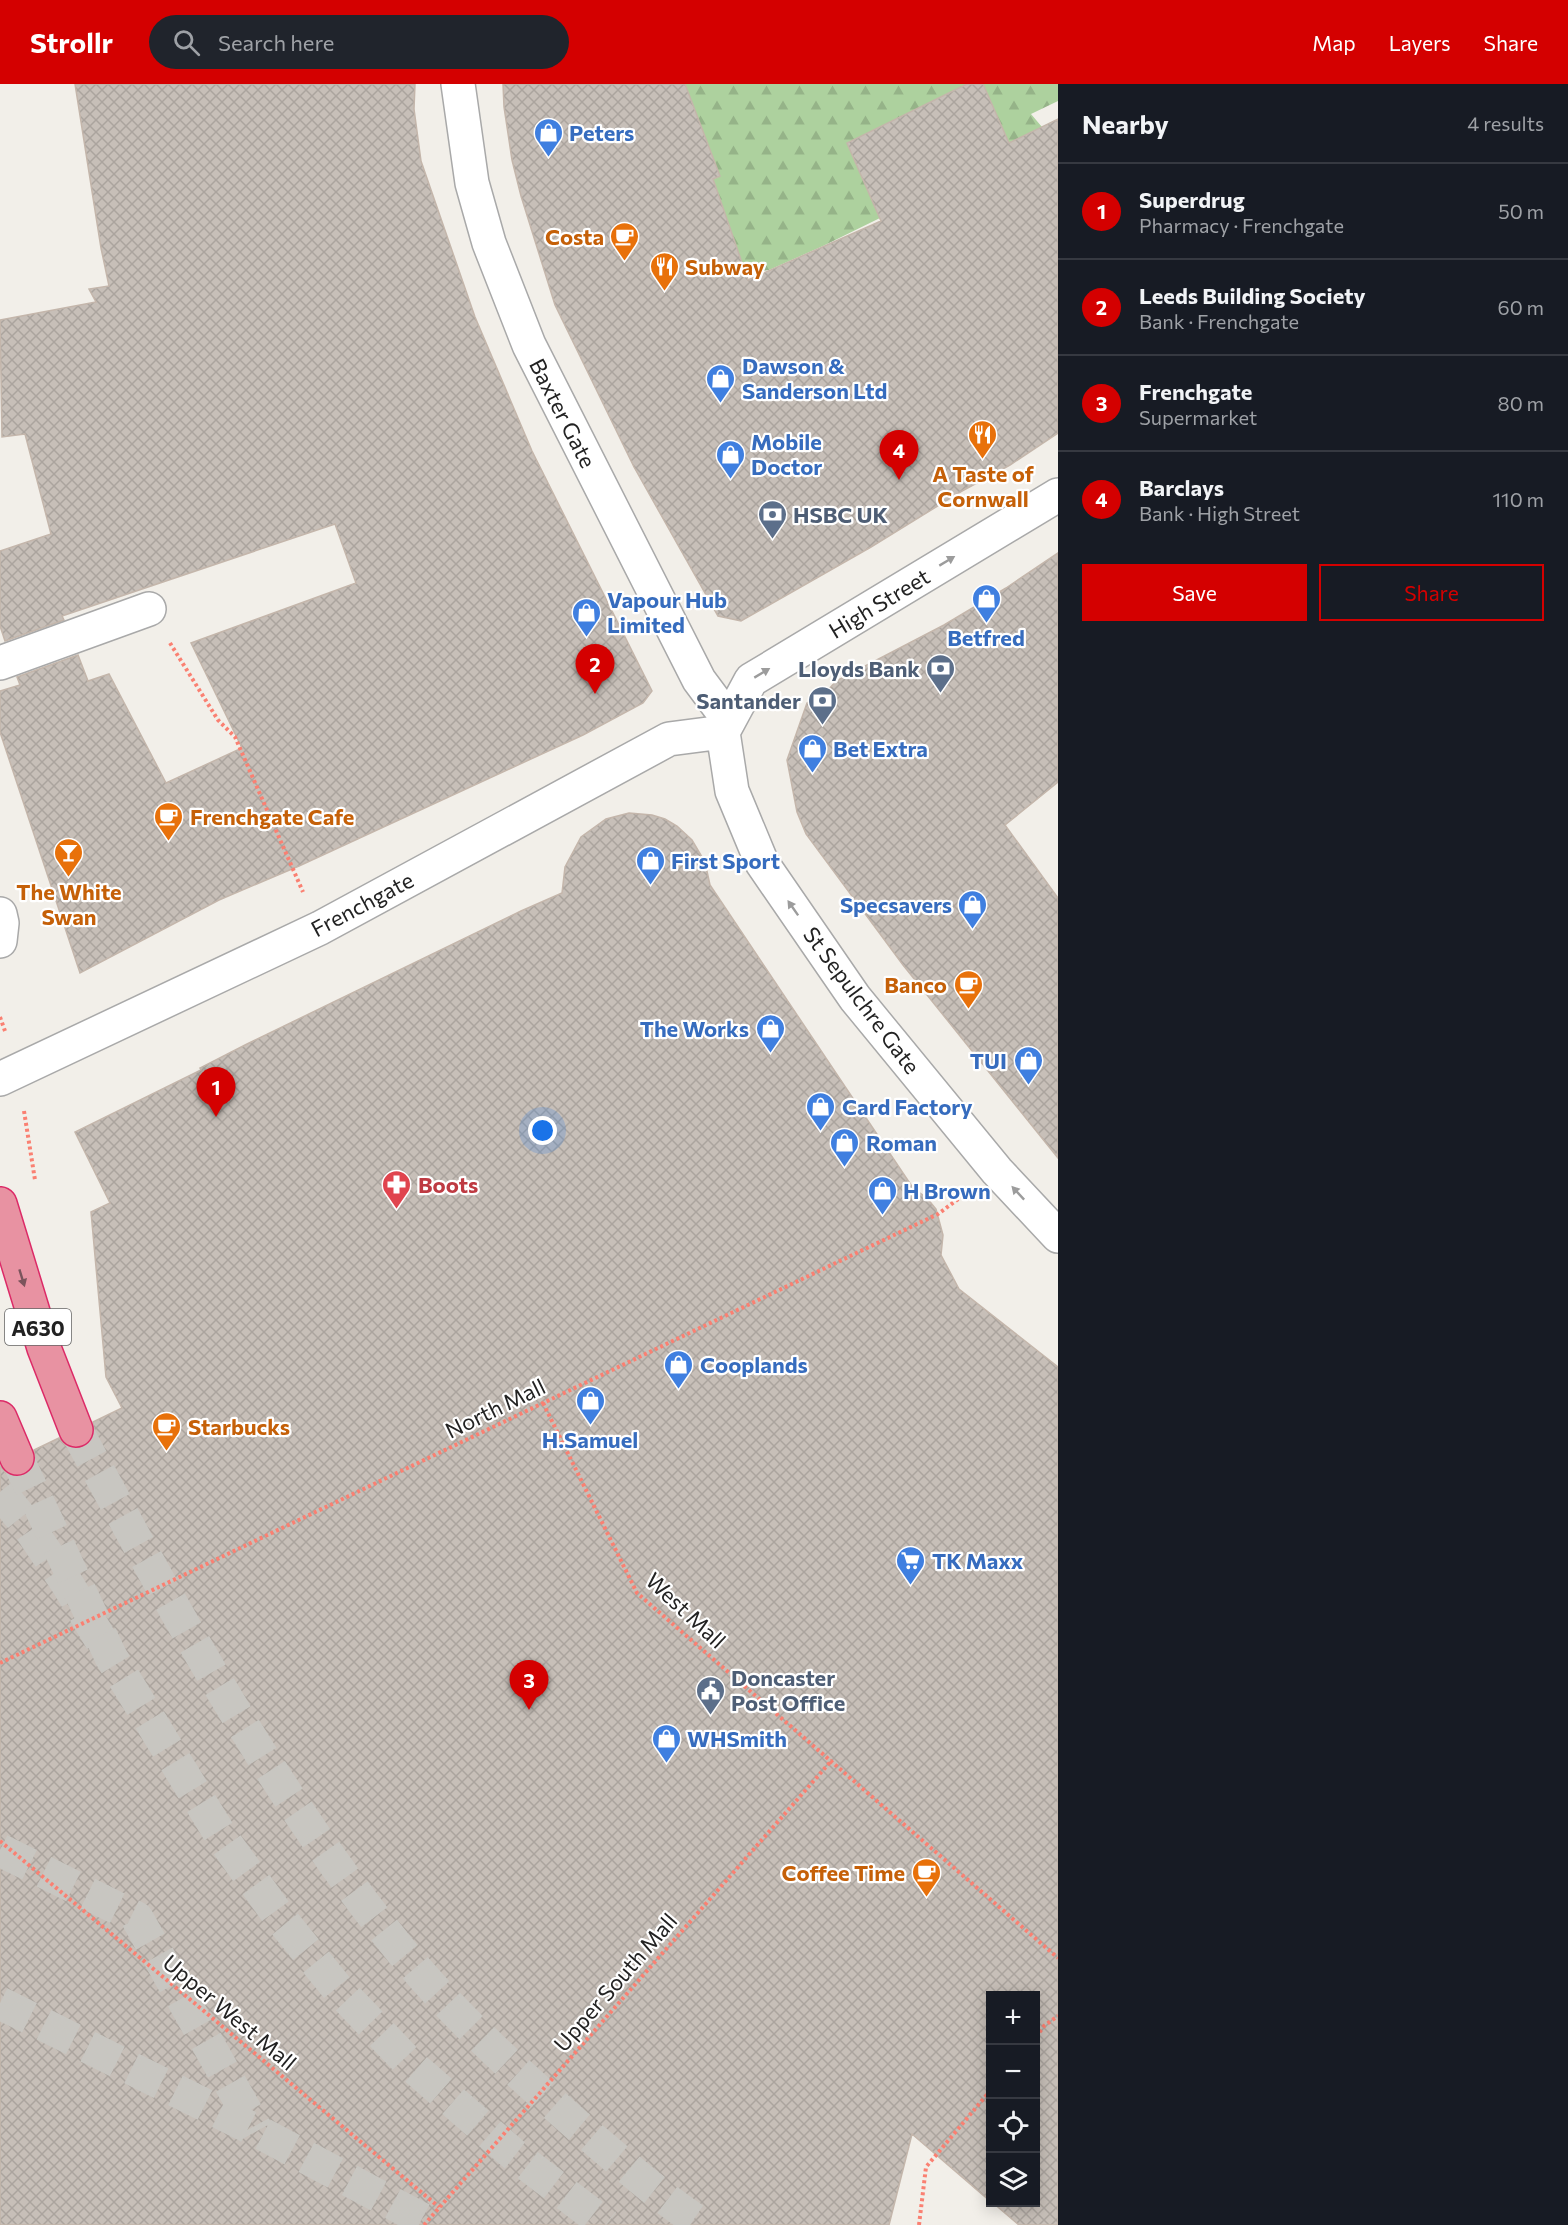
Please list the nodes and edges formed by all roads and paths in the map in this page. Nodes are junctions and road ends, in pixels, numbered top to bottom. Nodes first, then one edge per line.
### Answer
1 (458, 84) edge
2 (1058, 495) edge
3 (149, 609) joint
4 (0, 663) edge
5 (725, 725) junction
6 (0, 914) edge
7 (320, 928) junction
8 (0, 941) edge
9 (10, 1074) edge
10 (997, 1171) junction
11 (33, 1174) dead end
12 (2, 1216) edge
13 (1058, 1236) edge
14 (543, 1404) junction
15 (0, 1418) edge
16 (76, 1430) tunnel mouth
17 (17, 1458) tunnel mouth
18 (0, 1663) edge
19 (832, 1760) junction
20 (0, 1841) edge
21 (1058, 1958) edge
22 (1058, 2016) edge
23 (1040, 2031) edge
24 (986, 2096) edge
25 (439, 2207) junction
26 (424, 2225) edge
27 (919, 2225) edge

1 - 5 street, Baxter Gate
5 -> 2 street, High Street
3 - 4 street
3 - 7 path
5 - 7 street, Frenchgate
10 -> 5 street, St Sepulchre Gate
6 - 8 street
7 - 9 street, Frenchgate
9 - 11 path
13 -> 10 street, St Sepulchre Gate
10 - 14 path, North Mall
12 -> 16 highway, A630
14 - 18 path, North Mall
14 - 19 path, West Mall
15 - 17 highway
19 - 21 path, West Mall
19 - 25 path, Upper South Mall
20 - 25 path, Upper West Mall
22 - 23 path
24 - 27 path
25 - 26 path, Upper South Mall

